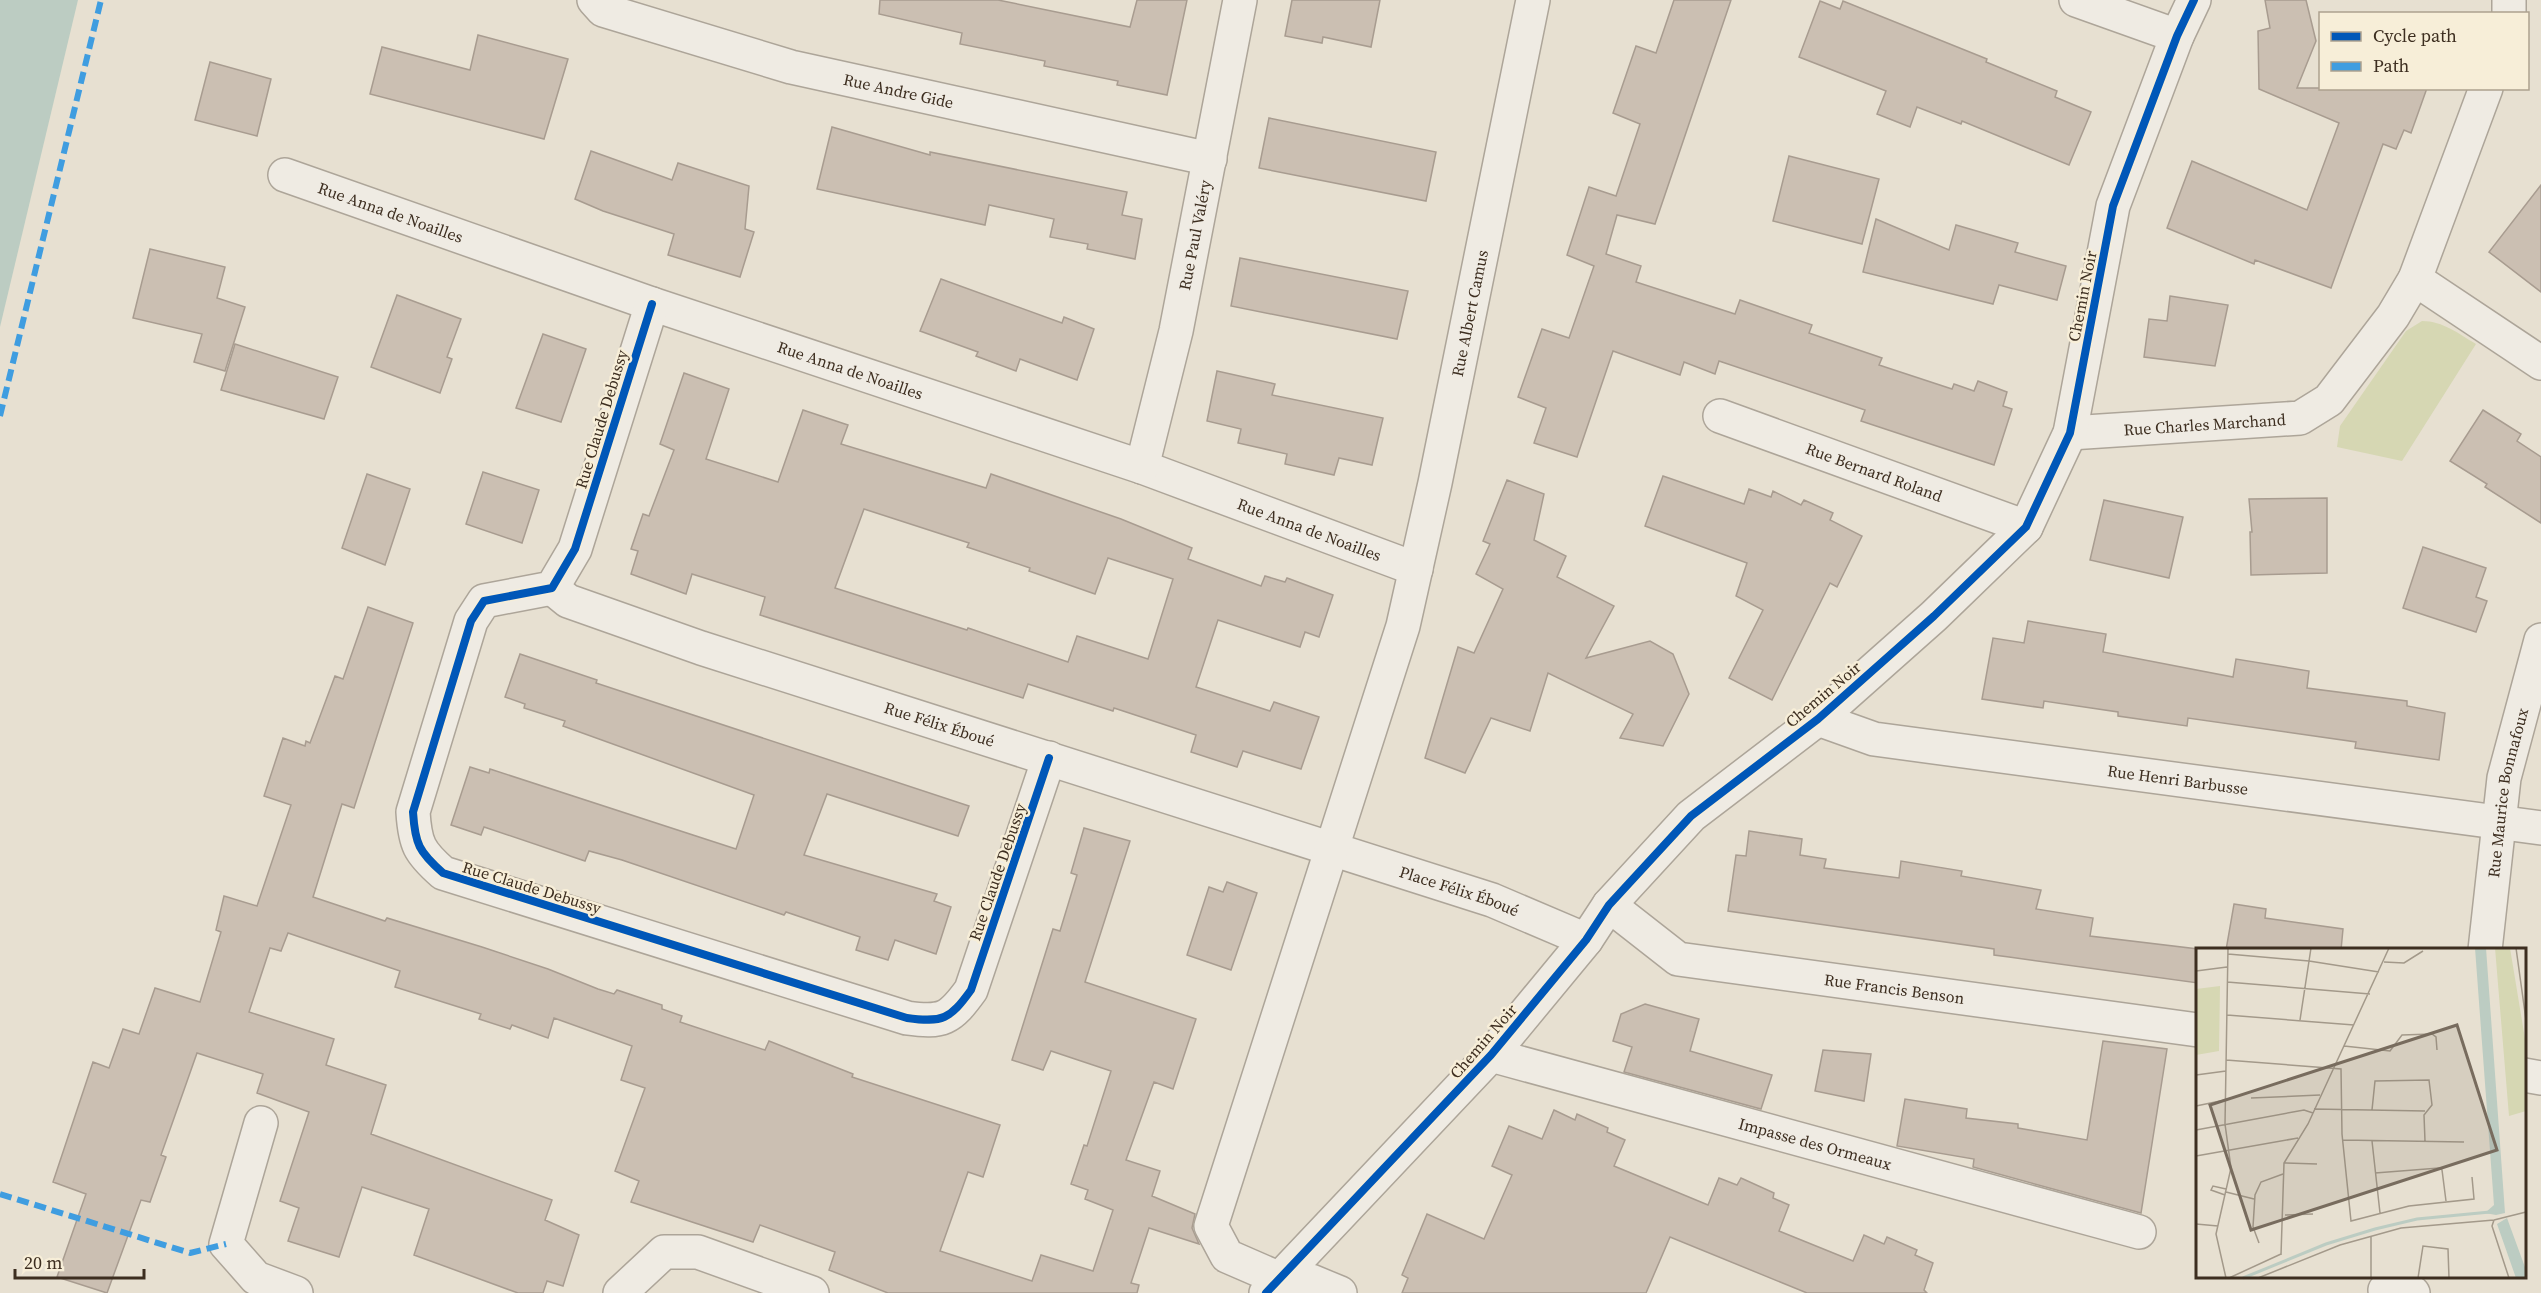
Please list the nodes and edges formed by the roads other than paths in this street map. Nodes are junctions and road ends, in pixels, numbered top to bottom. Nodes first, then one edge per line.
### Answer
1 (594, 0) edge
2 (1240, 0) edge
3 (1533, 0) edge
4 (2076, 0) edge
5 (2194, 0) edge
6 (2177, 36) junction
7 (2485, 90) edge
8 (1210, 159) junction
9 (285, 175) dead end
10 (2415, 279) junction
11 (652, 304) junction
12 (2541, 363) edge
13 (1720, 416) dead end
14 (2070, 433) junction
15 (1142, 467) junction
16 (2026, 527) junction
17 (1416, 569) junction
18 (552, 588) junction
19 (2541, 640) edge
20 (1818, 719) junction
21 (1049, 758) junction
22 (2499, 822) junction
23 (2541, 828) edge
24 (1332, 848) junction
25 (1610, 905) junction
26 (1586, 940) junction
27 (2485, 948) edge
28 (2196, 1030) edge
29 (1491, 1055) junction
30 (2526, 1076) edge
31 (2541, 1078) edge
32 (261, 1123) dead end
33 (2139, 1232) dead end
34 (1273, 1286) edge
35 (296, 1293) edge
36 (620, 1293) edge
37 (812, 1293) edge
38 (1340, 1293) edge

1 - 8 street, Rue Andre Gide
2 - 8 street, Rue Paul Valéry
3 - 17 street, Rue Albert Camus
4 - 6 street
5 - 6 street, Chemin Noir
6 - 14 street, Chemin Noir
7 - 10 street, Rue Charles Marchand
8 - 15 street, Rue Paul Valéry
9 - 11 street, Rue Anna de Noailles
10 - 12 street
10 - 14 street, Rue Charles Marchand
11 - 15 street, Rue Anna de Noailles
11 - 18 street, Rue Claude Debussy
13 - 16 street, Rue Bernard Roland
14 - 16 street, Chemin Noir
15 - 17 street, Rue Anna de Noailles
16 - 20 street, Chemin Noir
17 - 24 street, Rue Albert Camus
18 - 21 street, Rue Félix Éboué
18 - 21 street, Rue Claude Debussy
19 - 22 street, Rue Maurice Bonnafoux
20 - 22 street, Rue Henri Barbusse
20 - 25 street, Chemin Noir
21 - 24 street, Rue Félix Éboué
22 - 23 street, Rue Henri Barbusse
22 - 27 street, Rue Maurice Bonnafoux
24 - 26 street, Place Félix Éboué
24 - 34 street, Rue Albert Camus
25 - 26 street, Chemin Noir
25 - 28 street, Rue Francis Benson
26 - 29 street, Chemin Noir
29 - 33 street, Impasse des Ormeaux
29 - 34 street, Chemin Noir
30 - 31 street
32 - 35 street
34 - 38 street, Rue Albert Camus
36 - 37 street

